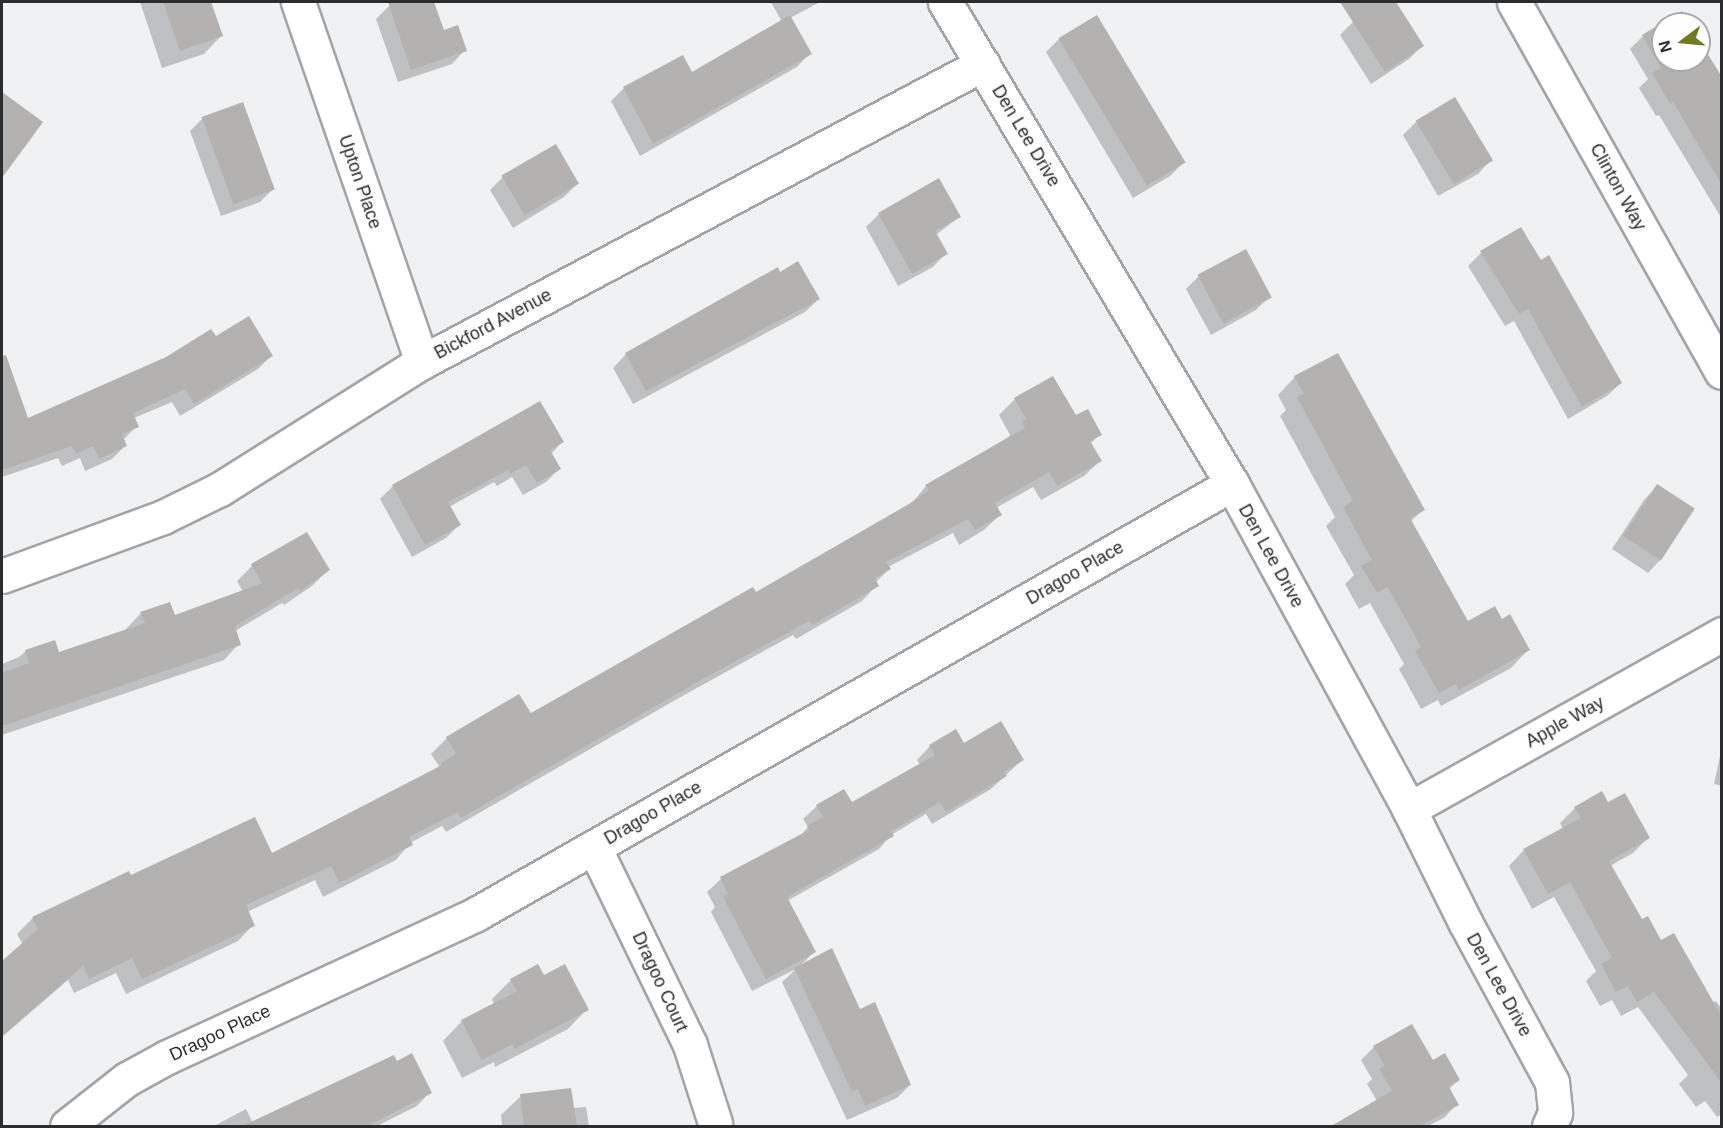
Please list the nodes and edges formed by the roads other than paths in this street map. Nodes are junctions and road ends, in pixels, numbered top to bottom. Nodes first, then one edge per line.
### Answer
1 (298, 2) edge
2 (945, 2) edge
3 (1514, 2) edge
4 (983, 64) junction
5 (422, 362) junction
6 (1722, 372) edge
7 (1232, 484) junction
8 (2, 576) edge
9 (1722, 634) edge
10 (1409, 809) junction
11 (594, 847) junction
12 (715, 1123) dead end
13 (67, 1126) edge
14 (1549, 1126) edge

1 - 5 street, Upton Place
2 - 4 street, Den Lee Drive
3 - 6 street, Clinton Way
4 - 5 street, Bickford Avenue
4 - 7 street, Den Lee Drive
5 - 8 street, Bickford Avenue
7 - 10 street, Den Lee Drive
7 - 11 street, Dragoo Place
9 - 10 street, Apple Way
10 - 14 street, Den Lee Drive
11 - 12 street, Dragoo Court
11 - 13 street, Dragoo Place

